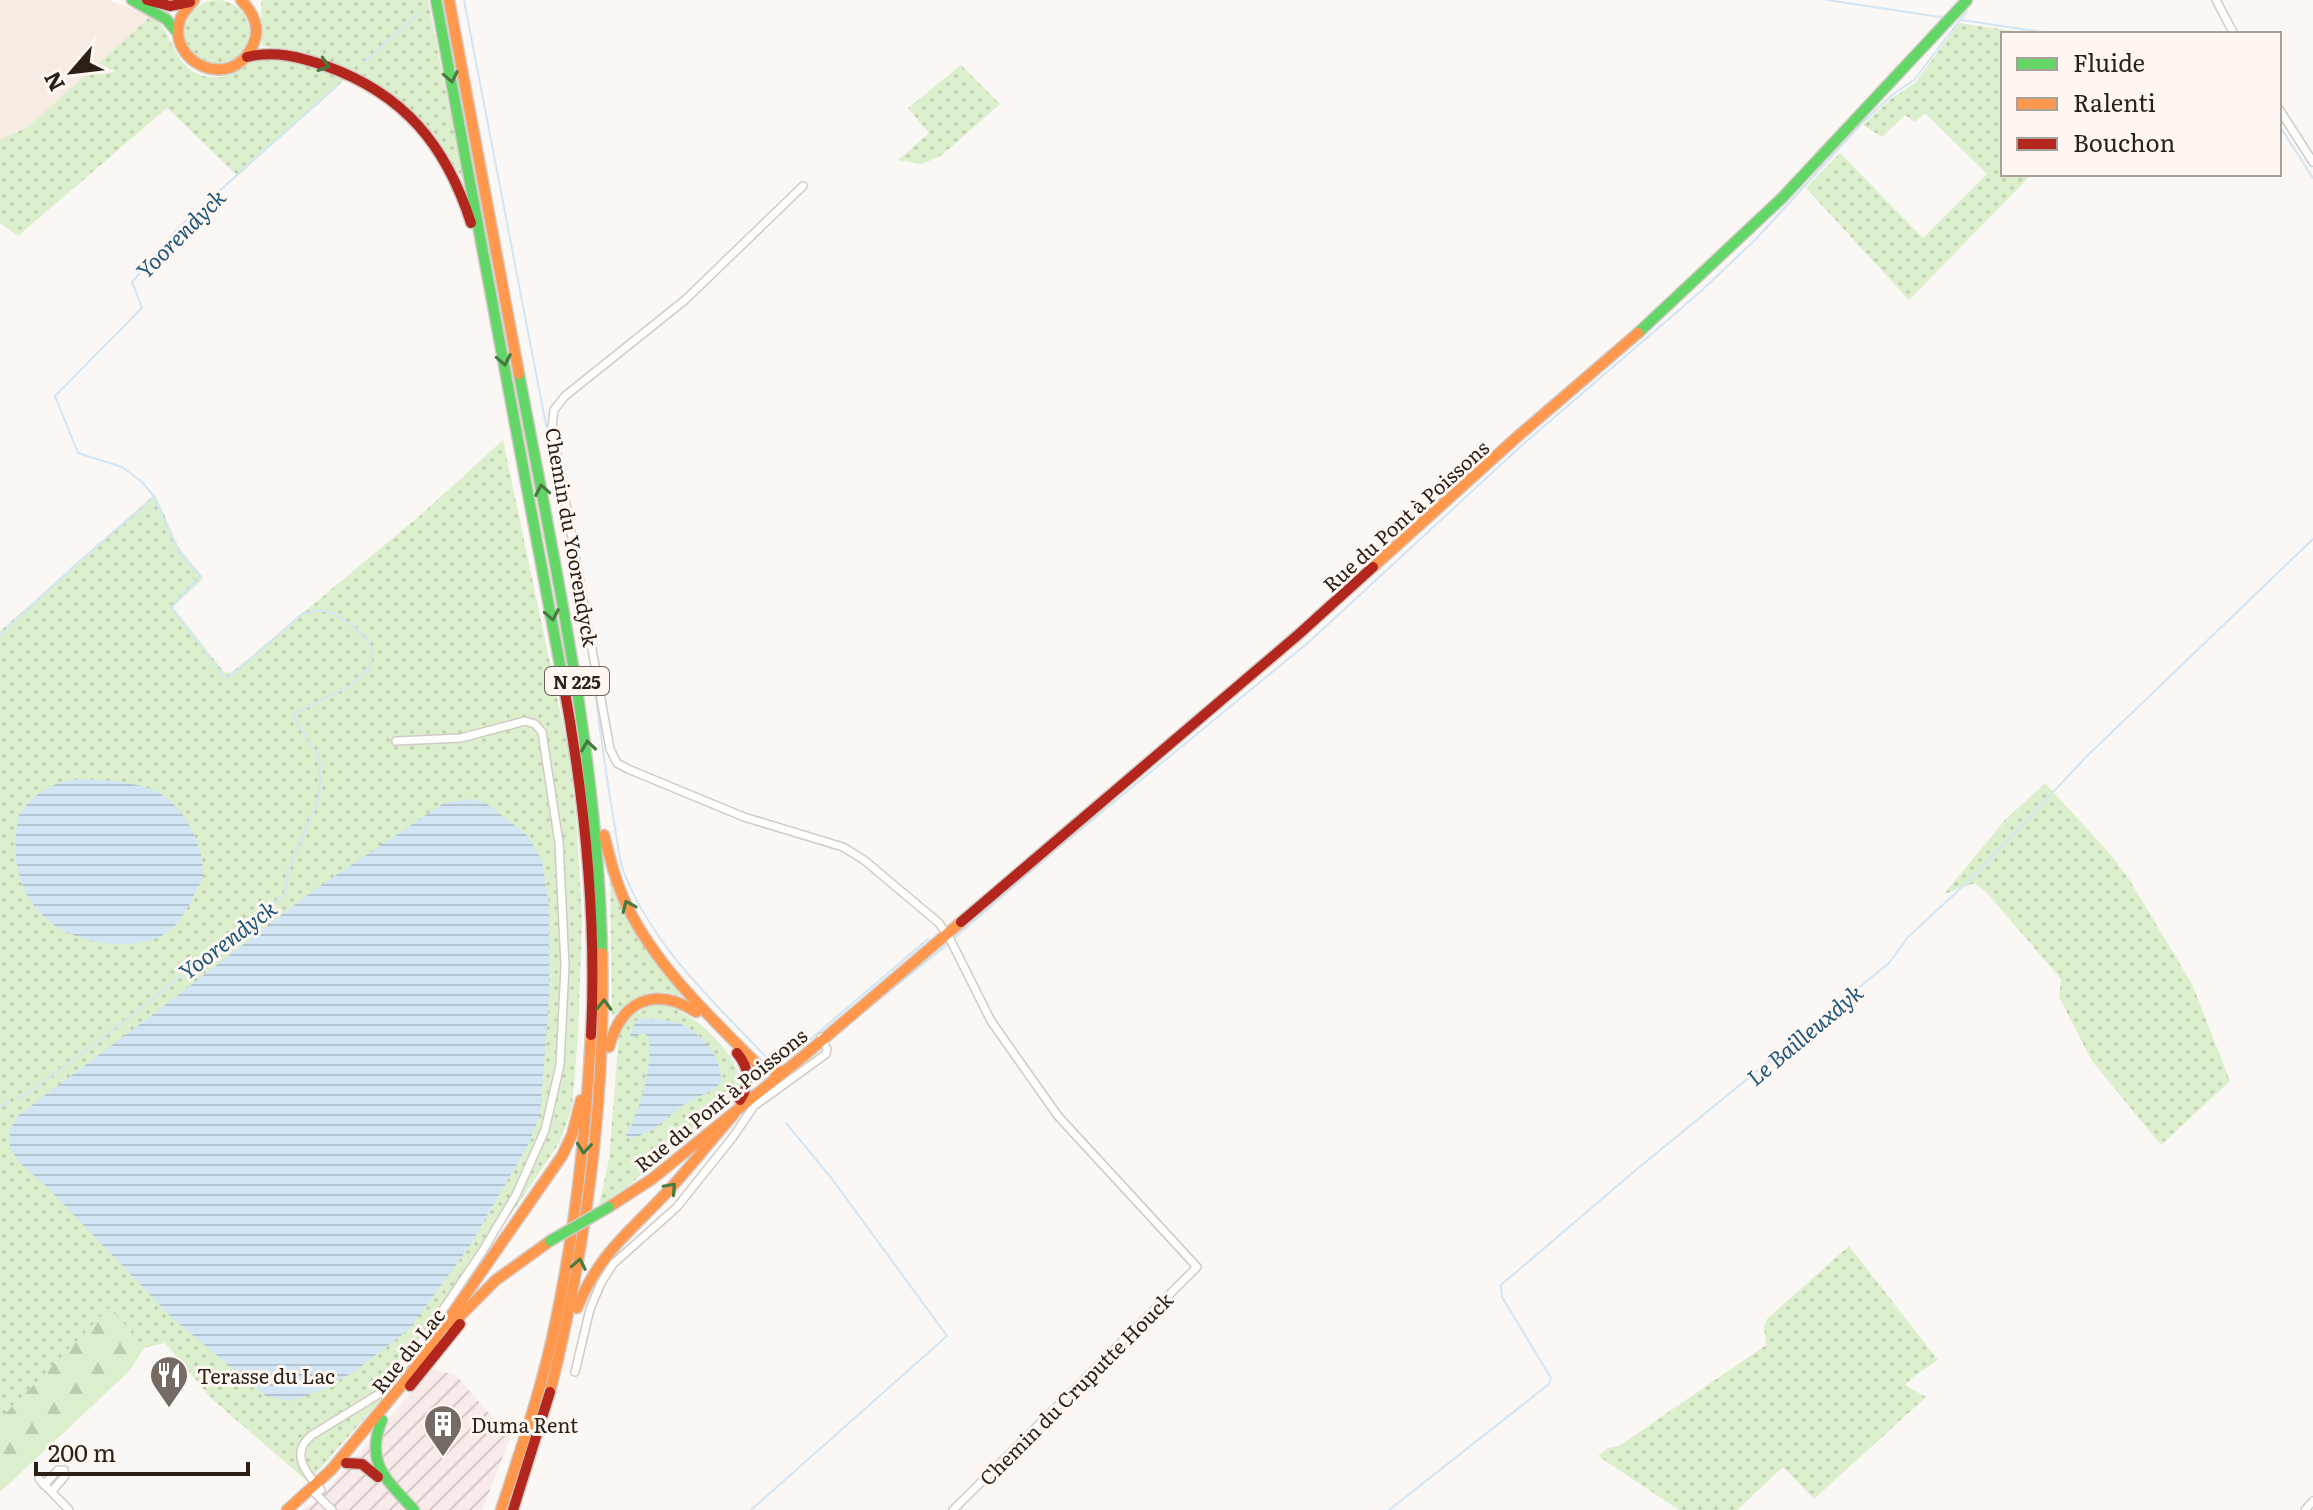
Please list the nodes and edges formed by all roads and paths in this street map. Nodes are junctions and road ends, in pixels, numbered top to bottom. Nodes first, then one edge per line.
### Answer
1 (132, 0) edge
2 (147, 0) edge
3 (241, 0) edge
4 (253, 0) edge
5 (436, 0) edge
6 (450, 0) edge
7 (1967, 0) edge
8 (2216, 0) edge
9 (193, 1) edge
10 (253, 14) junction
11 (2233, 32) edge
12 (178, 33) junction
13 (247, 57) junction
14 (2281, 112) edge
15 (2313, 162) edge
16 (803, 186) dead end
17 (499, 332) junction
18 (396, 741) dead end
19 (591, 773) junction
20 (950, 939) junction
21 (592, 1014) junction
22 (821, 1038) junction
23 (746, 1053) junction
24 (778, 1070) junction
25 (754, 1089) junction
26 (738, 1108) junction
27 (599, 1113) junction
28 (546, 1243) junction
29 (557, 1367) junction
30 (575, 1372) dead end
31 (407, 1379) junction
32 (533, 1407) junction
33 (378, 1419) junction
34 (367, 1438) junction
35 (346, 1463) junction
36 (378, 1477) junction
37 (316, 1490) junction
38 (52, 1491) junction
39 (2313, 1501) edge
40 (69, 1510) edge
41 (287, 1510) edge
42 (298, 1510) edge
43 (332, 1510) edge
44 (406, 1510) edge
45 (414, 1510) edge
46 (495, 1510) edge
47 (501, 1510) edge
48 (513, 1510) edge
49 (953, 1510) edge
50 (2305, 1510) edge

1 - 12 main road
2 - 9 main road
3 - 10 main road
4 - 10 main road
5 -> 17 main road, N 225
19 -> 6 main road, N 225
7 - 20 main road, Rue du Pont à Poissons
8 - 11 street
9 - 12 main road
10 - 13 main road
12 - 13 main road
13 -> 17 main road
14 - 15 street
16 - 20 street, Chemin du Yoorendyck
17 -> 21 main road, N 225
18 - 37 street
23 -> 19 main road
27 -> 19 main road, N 225
20 - 22 main road, Rue du Pont à Poissons
20 - 49 street, Chemin du Cruputte Houck
21 - 31 main road
21 -> 32 main road, N 225
22 - 24 main road, Rue du Pont à Poissons
22 - 26 main road, Rue du Pont à Poissons
22 - 30 street
23 - 24 main road
23 - 25 main road
24 - 25 main road, Rue du Pont à Poissons
25 - 26 main road, Rue du Pont à Poissons
26 - 27 main road
26 - 28 main road, Rue du Pont à Poissons, bridge
29 -> 26 main road
29 -> 27 main road, N 225
28 - 31 main road, Rue du Lac
28 - 33 main road, Rue du Lac
29 - 48 main road, N 225
31 - 33 main road, Rue du Lac
32 - 46 main road
32 - 47 main road, N 225
33 - 34 main road, Rue du Lac
33 - 37 main road, Rue du Lac
33 - 45 main road
34 - 35 main road, Rue du Lac
34 - 36 main road
35 - 36 main road
35 - 37 main road, Rue du Lac
36 - 44 main road
37 - 41 main road, Rue du Lac
37 - 42 main road, Rue du Lac
37 - 43 street
38 - 38 street
38 - 40 street
39 - 50 street

